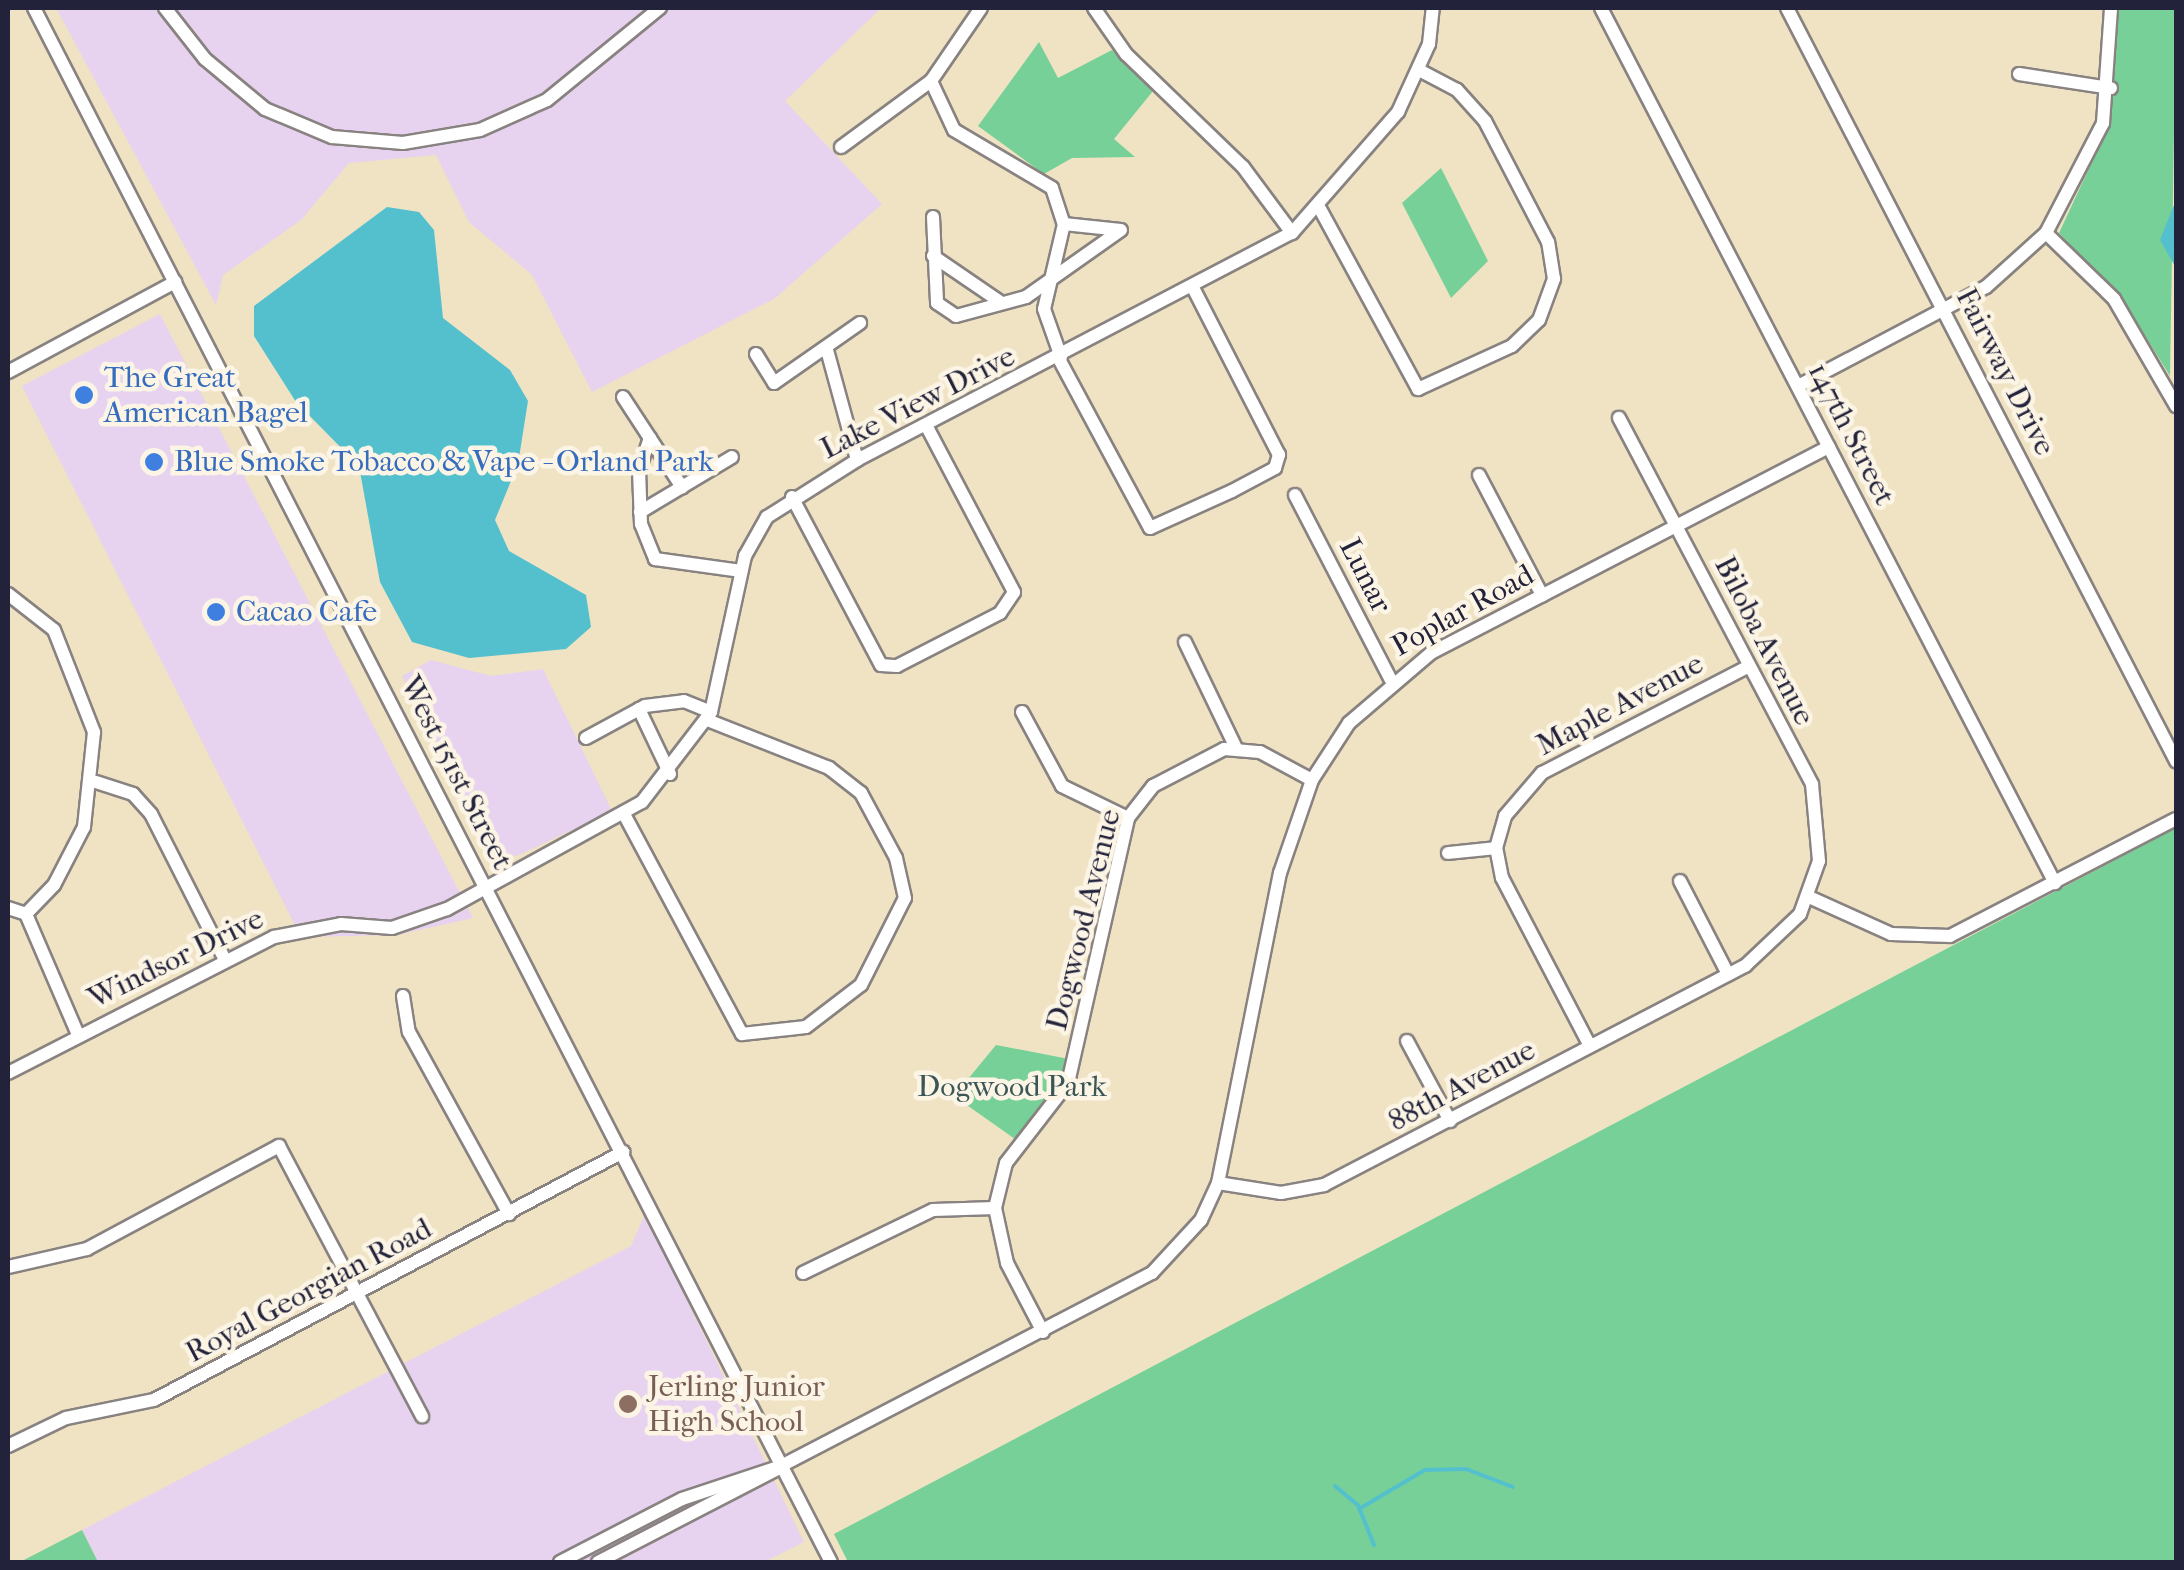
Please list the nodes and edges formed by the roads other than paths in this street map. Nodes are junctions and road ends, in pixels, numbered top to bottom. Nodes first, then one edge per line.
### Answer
1 (34, 8) edge
2 (165, 8) edge
3 (660, 8) edge
4 (981, 8) edge
5 (1094, 8) edge
6 (1433, 8) edge
7 (1602, 8) edge
8 (2111, 8) edge
9 (1790, 9) edge
10 (1419, 70) junction
11 (2019, 74) dead end
12 (931, 80) junction
13 (2111, 88) junction
14 (841, 148) dead end
15 (1320, 209) junction
16 (933, 217) dead end
17 (1064, 224) junction
18 (1292, 233) junction
19 (2046, 233) junction
20 (933, 256) junction
21 (175, 282) junction
22 (1045, 286) junction
23 (1193, 288) junction
24 (999, 301) junction
25 (1945, 310) junction
26 (860, 323) dead end
27 (826, 350) junction
28 (756, 354) dead end
29 (1060, 358) junction
30 (8, 372) edge
31 (1798, 386) junction
32 (623, 398) dead end
33 (2176, 406) edge
34 (1620, 418) dead end
35 (926, 425) junction
36 (650, 438) junction
37 (1830, 447) junction
38 (732, 457) dead end
39 (857, 460) junction
40 (1479, 475) dead end
41 (682, 487) junction
42 (1295, 495) dead end
43 (792, 496) junction
44 (640, 512) junction
45 (1677, 526) junction
46 (741, 571) junction
47 (8, 594) edge
48 (1542, 595) junction
49 (1184, 642) dead end
50 (1749, 666) junction
51 (1391, 680) junction
52 (639, 709) junction
53 (1022, 712) dead end
54 (709, 716) junction
55 (586, 738) dead end
56 (1236, 748) junction
57 (2176, 761) edge
58 (670, 774) junction
59 (1312, 780) junction
60 (96, 782) junction
61 (624, 814) junction
62 (1128, 818) junction
63 (2176, 819) edge
64 (1496, 848) junction
65 (1448, 853) dead end
66 (1680, 881) dead end
67 (2055, 883) junction
68 (488, 890) junction
69 (1809, 896) junction
70 (8, 908) edge
71 (26, 914) junction
72 (225, 960) junction
73 (1728, 974) junction
74 (403, 996) dead end
75 (78, 1035) junction
76 (1407, 1041) dead end
77 (1590, 1046) junction
78 (8, 1072) edge
79 (1450, 1121) junction
80 (622, 1152) junction
81 (1218, 1183) junction
82 (995, 1208) junction
83 (509, 1214) junction
84 (8, 1267) edge
85 (803, 1273) dead end
86 (357, 1296) junction
87 (1043, 1332) junction
88 (422, 1416) dead end
89 (9, 1443) edge
90 (781, 1466) junction
91 (560, 1562) edge
92 (598, 1562) edge
93 (831, 1562) edge

1 - 21 street, West 151st Street
2 - 3 street
4 - 12 street
5 - 18 street
6 - 10 street, Lake View Drive
7 - 31 street, 147th Street
8 - 13 street
9 - 25 street, Fairway Drive
10 - 15 street, Lake View Drive
10 - 15 street
11 - 13 street
12 - 14 street
12 - 17 street
13 - 19 street
15 - 18 street, Lake View Drive
16 - 20 street
17 - 22 street
17 - 22 street
18 - 23 street, Lake View Drive
19 - 25 street
19 - 33 street
20 - 24 street
20 - 24 street
21 - 30 street
21 - 68 street, West 151st Street
22 - 24 street
22 - 29 street
23 - 29 street, Lake View Drive
23 - 29 street
25 - 31 street
25 - 57 street, Fairway Drive
26 - 27 street
27 - 28 street
27 - 39 street
29 - 35 street, Lake View Drive
31 - 37 street, 147th Street
32 - 36 street
34 - 45 street, Biloba Avenue
35 - 39 street, Lake View Drive
35 - 43 street
36 - 41 street
36 - 44 street
37 - 45 street, Poplar Road
37 - 67 street, 147th Street
38 - 41 street
39 - 43 street, Lake View Drive
40 - 48 street
41 - 44 street
42 - 51 street, Lunar
43 - 46 street, Lake View Drive
44 - 46 street
45 - 48 street, Poplar Road
45 - 50 street, Biloba Avenue
46 - 54 street, Lake View Drive
47 - 60 street
48 - 51 street, Poplar Road
49 - 56 street
50 - 64 street, Maple Avenue
50 - 69 street, Biloba Avenue
51 - 59 street, Poplar Road
52 - 54 street
52 - 55 street
52 - 58 street
53 - 62 street
54 - 58 street, Lake View Drive
54 - 61 street
56 - 59 street
56 - 62 street, Dogwood Avenue
58 - 61 street, Lake View Drive
59 - 81 street, Poplar Road
60 - 71 street
60 - 72 street
61 - 68 street, Lake View Drive
62 - 82 street, Dogwood Avenue
63 - 67 street
64 - 65 street
64 - 77 street
66 - 73 street
67 - 69 street
68 - 72 street, Windsor Drive
68 - 80 street, West 151st Street
69 - 73 street, 88th Avenue
70 - 71 street
71 - 75 street
72 - 75 street, Windsor Drive
73 - 77 street, 88th Avenue
74 - 83 street
75 - 78 street, Windsor Drive
76 - 79 street
77 - 79 street, 88th Avenue
79 - 81 street, 88th Avenue
80 - 83 street, Royal Georgian Road
80 - 90 street, West 151st Street
81 - 87 street
82 - 85 street
82 - 87 street, Dogwood Avenue
83 - 86 street, Royal Georgian Road
84 - 86 street
86 - 88 street
86 - 89 street, Royal Georgian Road
87 - 90 street
90 - 91 street
90 - 92 street
90 - 93 street, West 151st Street

